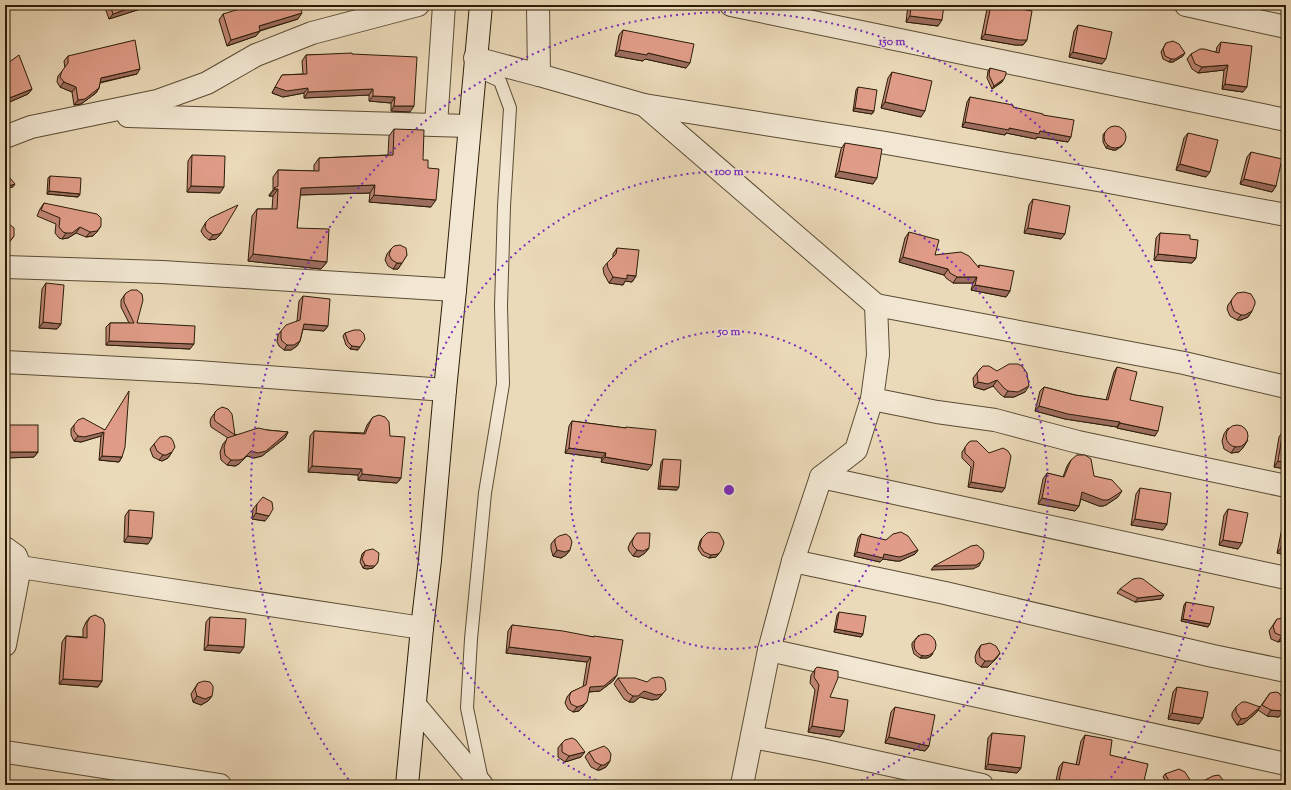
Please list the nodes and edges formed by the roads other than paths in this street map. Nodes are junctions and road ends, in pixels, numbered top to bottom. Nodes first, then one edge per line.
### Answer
1 (418, 5) edge
2 (444, 5) edge
3 (481, 5) edge
4 (538, 5) edge
5 (731, 5) edge
6 (1186, 5) edge
7 (1286, 27) edge
8 (475, 64) junction
9 (539, 75) junction
10 (644, 105) junction
11 (88, 115) junction
12 (1286, 120) edge
13 (436, 125) junction
14 (469, 126) junction
15 (5, 136) edge
16 (1286, 215) edge
17 (5, 267) edge
18 (455, 290) junction
19 (876, 305) junction
20 (5, 362) edge
21 (1286, 388) edge
22 (444, 390) junction
23 (872, 399) junction
24 (821, 477) junction
25 (1286, 486) edge
26 (5, 548) edge
27 (793, 561) junction
28 (20, 567) junction
29 (1286, 578) edge
30 (422, 628) junction
31 (5, 645) edge
32 (769, 650) junction
33 (1286, 671) edge
34 (415, 705) junction
35 (752, 737) junction
36 (6, 752) edge
37 (1286, 764) edge
38 (220, 785) edge
39 (408, 785) edge
40 (483, 785) edge
41 (742, 785) edge
42 (982, 785) edge

1 - 11 street
2 - 13 street
3 - 8 street
4 - 9 street
5 - 12 street
6 - 7 street
8 - 9 street
8 - 14 street
8 - 40 lane
9 - 10 street
10 - 16 street
10 - 19 street
11 - 13 street
11 - 15 street
13 - 14 street
14 - 18 street
17 - 18 street
18 - 22 street
19 - 21 street
19 - 23 street
20 - 22 street
22 - 30 street
23 - 24 street
23 - 25 street
24 - 27 street
24 - 29 street
26 - 28 street
27 - 32 street
27 - 33 street
28 - 30 street
28 - 31 street
30 - 34 street
32 - 35 street
32 - 37 street
34 - 39 street
34 - 40 street
35 - 41 street
35 - 42 street
36 - 38 street

